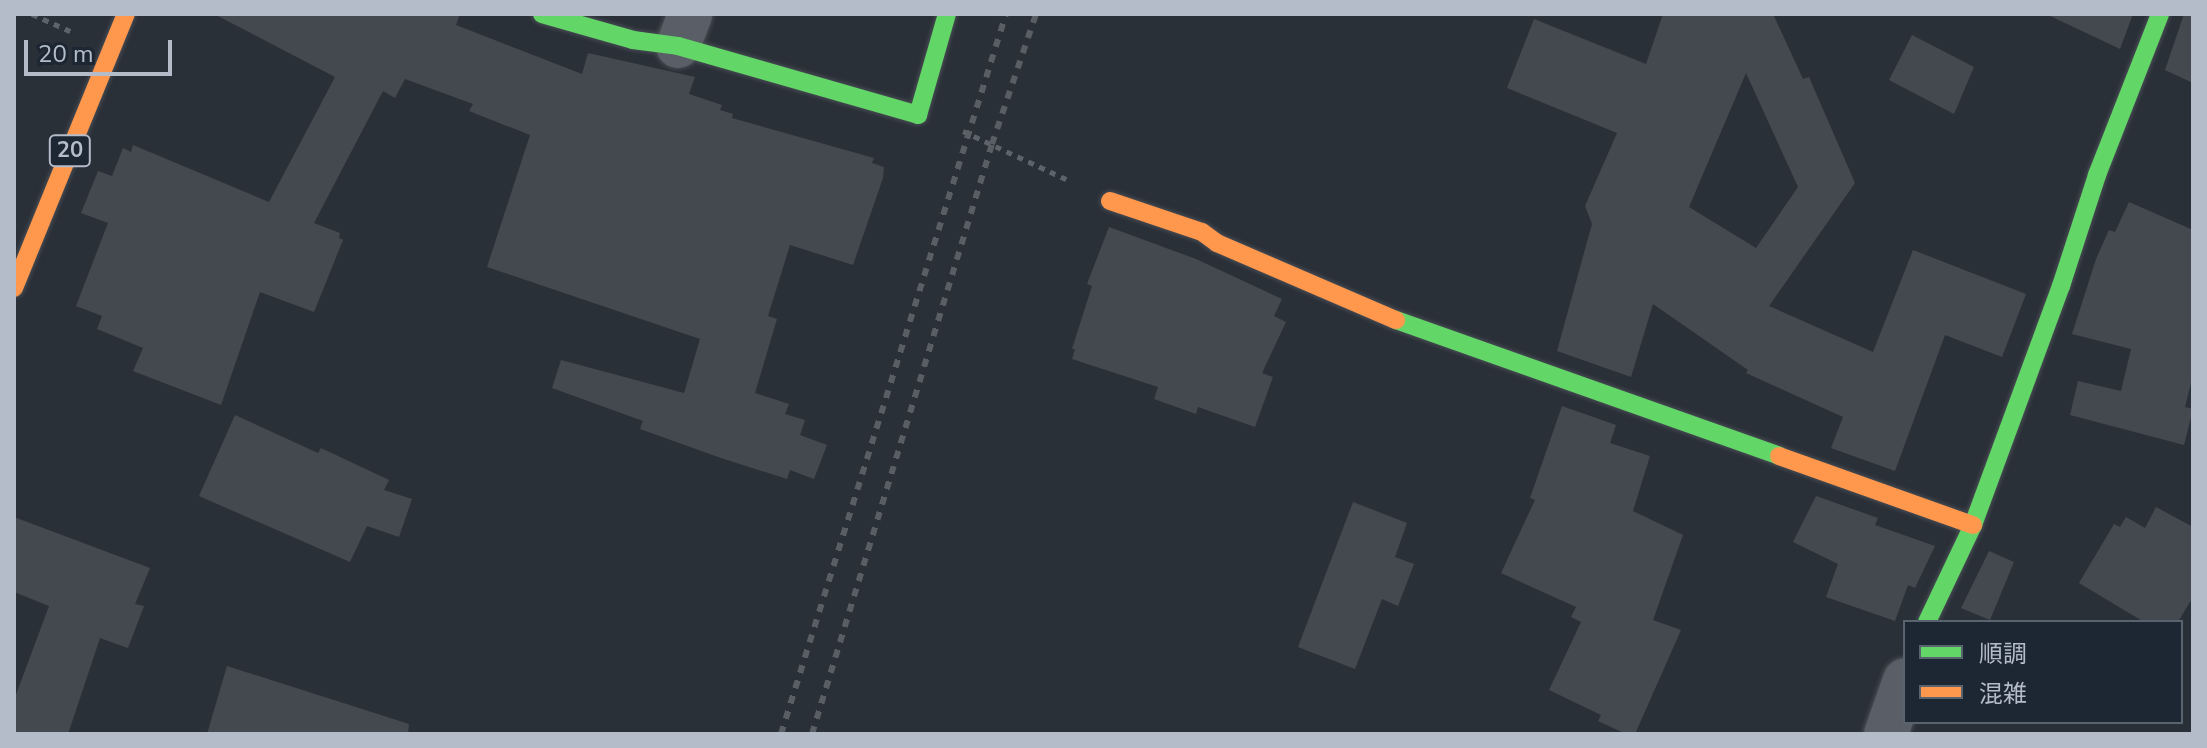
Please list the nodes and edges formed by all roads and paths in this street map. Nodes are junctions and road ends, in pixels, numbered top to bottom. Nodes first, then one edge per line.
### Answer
1 (126, 14) edge
2 (542, 14) edge
3 (947, 14) edge
4 (2160, 14) edge
5 (684, 30) edge
6 (918, 115) junction
7 (1110, 201) joint
8 (14, 288) edge
9 (1973, 525) junction
10 (1928, 620) edge
11 (1903, 686) edge
12 (1886, 734) edge

1 - 8 main road, 20
2 - 5 main road
3 - 6 main road
4 - 9 main road
5 - 6 main road
6 - 7 path
7 - 9 main road
9 - 10 main road
11 - 12 street

